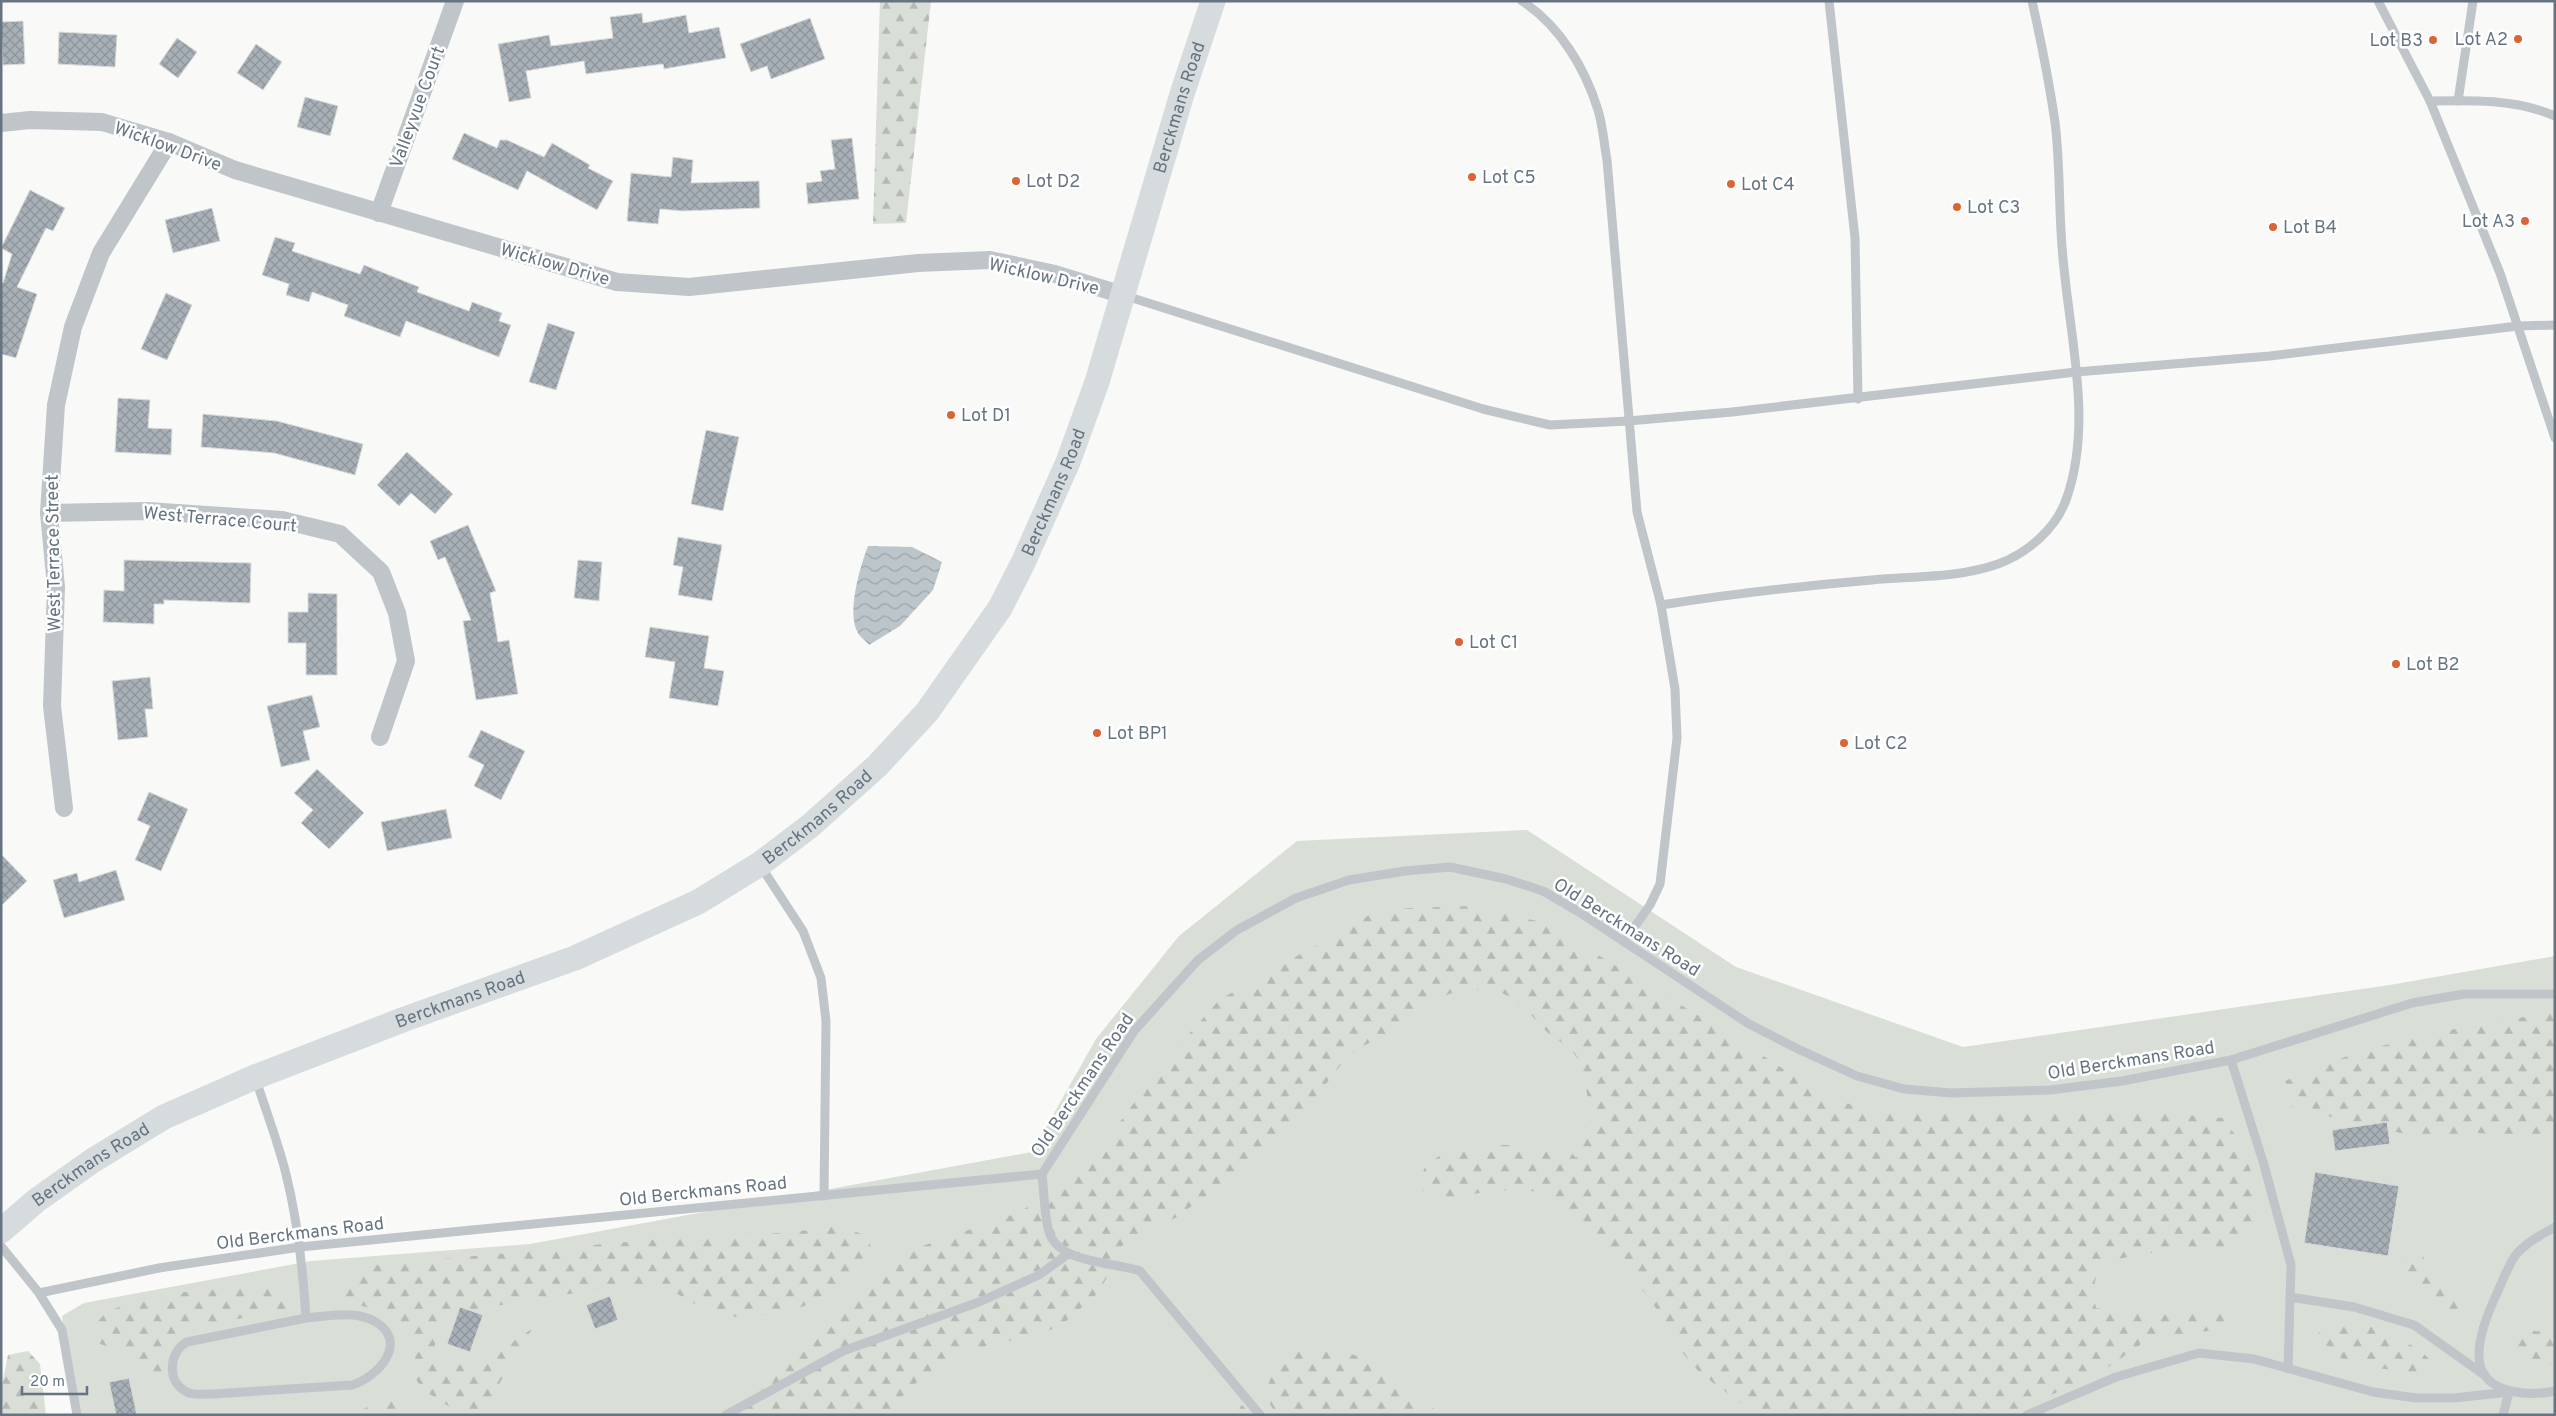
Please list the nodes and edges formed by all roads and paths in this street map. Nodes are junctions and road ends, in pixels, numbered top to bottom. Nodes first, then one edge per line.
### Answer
1 (455, 1) edge
2 (1213, 1) edge
3 (1522, 1) edge
4 (1829, 1) edge
5 (2032, 1) edge
6 (2378, 1) edge
7 (2473, 1) edge
8 (2430, 101) junction
9 (2458, 101) junction
10 (2555, 116) edge
11 (1, 124) edge
12 (169, 142) junction
13 (379, 213) junction
14 (1123, 295) junction
15 (2555, 325) edge
16 (2518, 326) junction
17 (2076, 372) junction
18 (1858, 398) junction
19 (1628, 421) junction
20 (2555, 438) edge
21 (49, 513) junction
22 (1661, 605) junction
23 (380, 737) dead end
24 (64, 808) dead end
25 (760, 864) junction
26 (1624, 942) junction
27 (2555, 994) edge
28 (2231, 1060) junction
29 (255, 1077) junction
30 (1042, 1174) junction
31 (824, 1196) junction
32 (2555, 1227) edge
33 (1, 1231) edge
34 (1, 1246) edge
35 (300, 1247) junction
36 (1068, 1254) junction
37 (39, 1293) junction
38 (2290, 1296) junction
39 (306, 1318) junction
40 (2288, 1369) junction
41 (2493, 1382) junction
42 (2555, 1391) edge
43 (2509, 1392) junction
44 (77, 1415) edge
45 (726, 1415) edge
46 (1260, 1415) edge
47 (2027, 1415) edge
48 (2503, 1415) edge

1 - 13 street, Valleyvue Court
2 - 14 main road, Berckmans Road
3 - 19 lane
4 - 18 lane
5 - 17 lane
6 - 8 lane
7 - 9 lane
8 - 9 lane
8 - 16 lane
9 - 10 lane
11 - 12 street, Wicklow Drive
12 - 13 street, Wicklow Drive
12 - 21 street, West Terrace Street
13 - 14 street, Wicklow Drive
14 - 19 lane
14 - 25 main road, Berckmans Road
15 - 16 lane
16 - 17 lane
16 - 20 lane
17 - 18 lane
17 - 22 lane
18 - 19 lane
19 - 22 lane
21 - 23 street, West Terrace Court
21 - 24 street, West Terrace Street
22 - 26 lane
25 - 29 main road, Berckmans Road
25 - 31 lane
26 - 28 lane, Old Berckmans Road
26 - 30 lane, Old Berckmans Road
27 - 28 lane, Old Berckmans Road
28 - 38 lane
29 - 33 main road, Berckmans Road
29 - 35 lane
30 - 31 lane, Old Berckmans Road
30 - 36 lane
31 - 35 lane, Old Berckmans Road
32 - 41 lane
34 - 37 lane
35 - 37 lane, Old Berckmans Road
35 - 39 lane
36 - 45 lane
36 - 46 lane
37 - 44 lane
38 - 40 lane
38 - 41 lane
39 - 39 lane
40 - 43 lane
40 - 47 lane
41 - 43 lane
42 - 43 lane
43 - 48 lane

